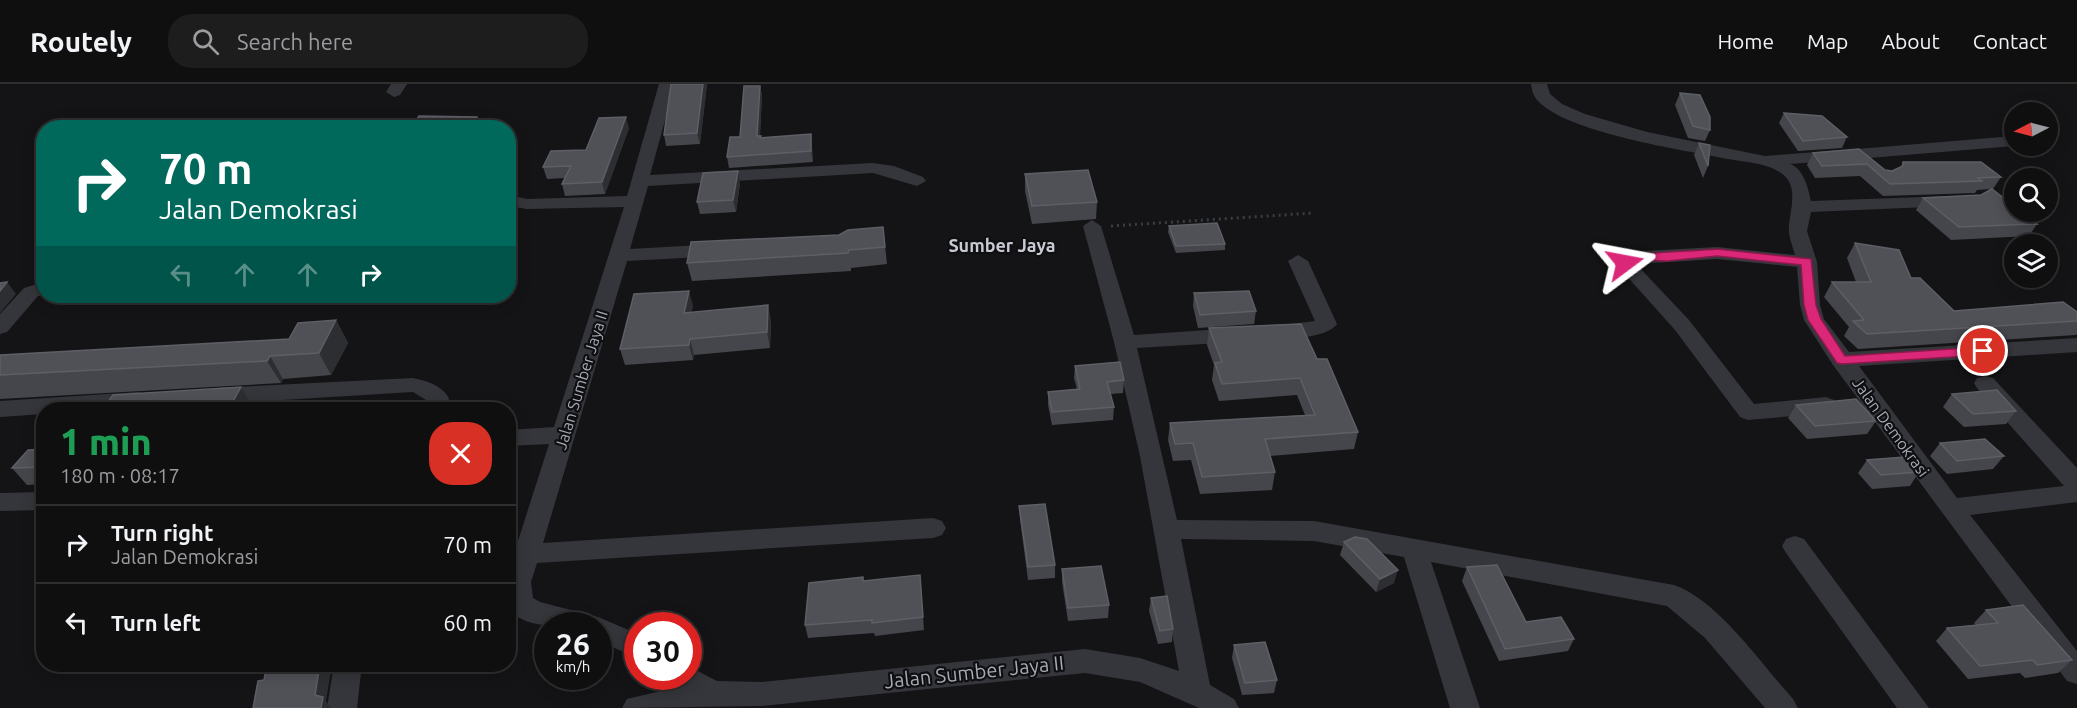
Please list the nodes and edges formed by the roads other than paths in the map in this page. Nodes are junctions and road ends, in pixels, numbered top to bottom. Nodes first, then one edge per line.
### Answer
1 (666, 84) edge
2 (1539, 84) edge
3 (2004, 142) edge
4 (1857, 154) junction
5 (1764, 161) junction
6 (1877, 169) edge
7 (917, 181) dead end
8 (637, 191) junction
9 (1973, 200) edge
10 (516, 202) edge
11 (1803, 207) junction
12 (1092, 228) road end
13 (736, 249) edge
14 (619, 256) junction
15 (1298, 261) dead end
16 (1807, 262) junction
17 (36, 290) edge
18 (0, 327) edge
19 (1125, 342) junction
20 (2077, 345) edge
21 (1842, 360) junction
22 (1985, 383) dead end
23 (157, 399) edge
24 (1871, 400) junction
25 (204, 401) edge
26 (136, 402) edge
27 (437, 402) edge
28 (36, 407) edge
29 (0, 408) edge
30 (564, 435) junction
31 (516, 438) edge
32 (2077, 484) edge
33 (2077, 493) edge
34 (36, 501) edge
35 (0, 502) edge
36 (1951, 508) junction
37 (933, 528) dead end
38 (1167, 529) junction
39 (1795, 546) dead end
40 (1414, 549) junction
41 (518, 554) edge
42 (536, 612) edge
43 (347, 672) edge
44 (2077, 672) edge
45 (702, 686) edge
46 (1197, 691) junction
47 (726, 699) edge
48 (342, 708) edge
49 (637, 708) edge
50 (1224, 708) edge
51 (1465, 708) edge
52 (1783, 708) edge
53 (1914, 708) edge

1 - 8 street, Jalan Sumber Jaya II
2 - 5 street, Jalan Demokrasi
3 - 4 street
4 - 5 street
4 - 6 street
5 - 11 street, Jalan Demokrasi
7 - 8 street
8 - 10 street
8 - 14 street, Jalan Sumber Jaya II
9 - 11 street
11 - 16 street, Jalan Demokrasi
12 - 19 street
13 - 14 street
14 - 30 street, Jalan Sumber Jaya II
15 - 19 street
16 - 21 street, Jalan Demokrasi
16 - 24 street
17 - 18 street
19 - 38 street
20 - 21 street
21 - 24 street, Jalan Demokrasi
22 - 32 street
23 - 26 street
24 - 36 street, Jalan Demokrasi
25 - 27 street
28 - 29 street
30 - 31 street
30 - 41 street, Jalan Sumber Jaya II
33 - 36 street
34 - 35 street
36 - 44 street, Jalan Demokrasi
37 - 41 street
38 - 40 street
38 - 46 street
39 - 53 street
40 - 51 street
40 - 52 street
41 - 42 street, Jalan Sumber Jaya II
43 - 48 street
45 - 47 street
46 - 47 street, Jalan Sumber Jaya II
46 - 50 street, Jalan Sumber Jaya II
47 - 49 street, Jalan Sumber Jaya II

